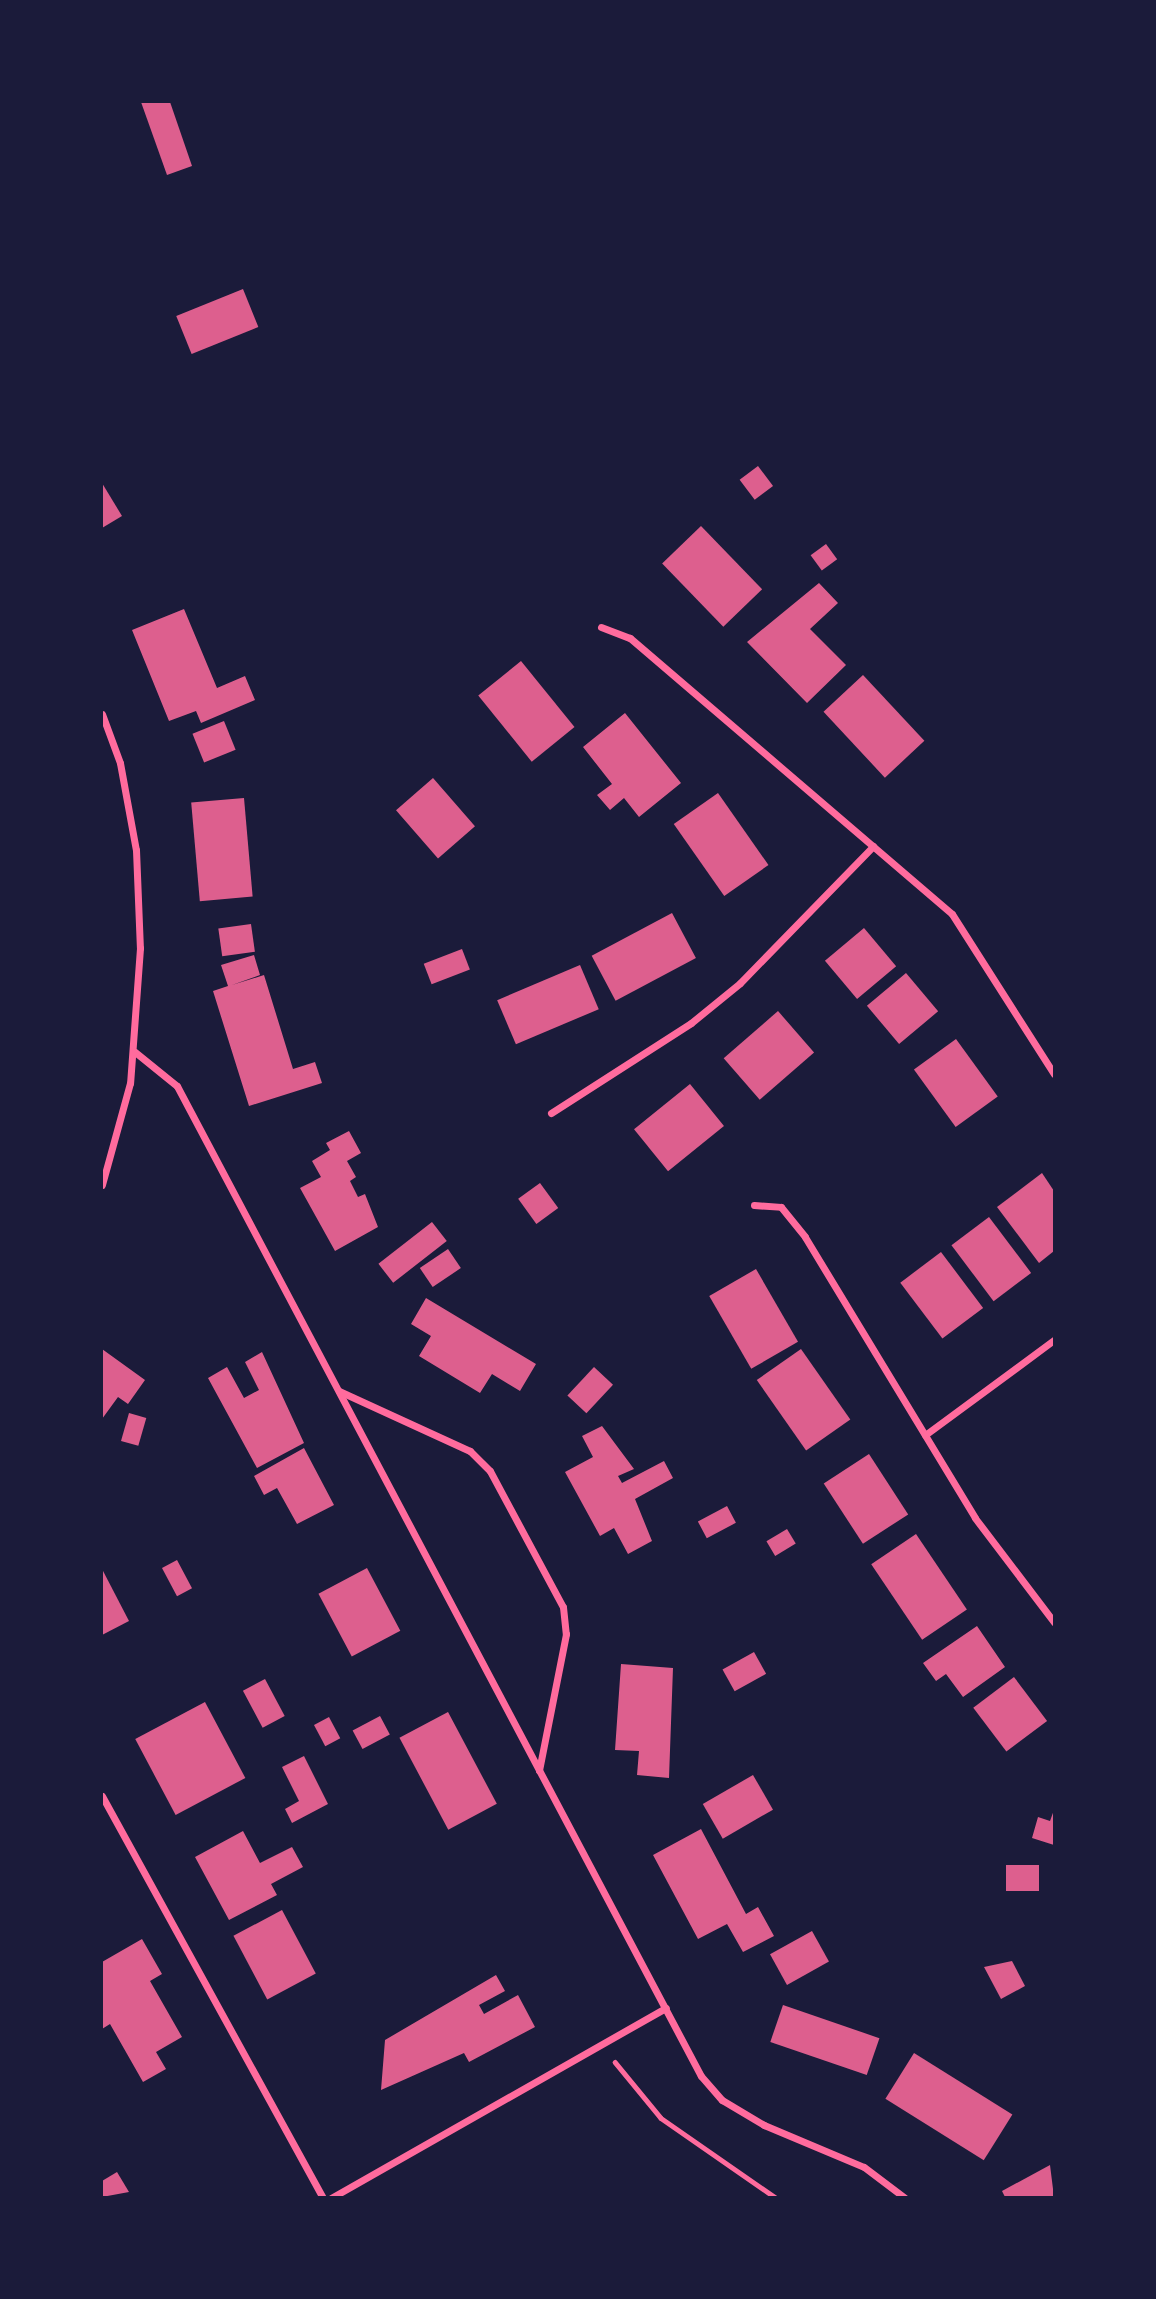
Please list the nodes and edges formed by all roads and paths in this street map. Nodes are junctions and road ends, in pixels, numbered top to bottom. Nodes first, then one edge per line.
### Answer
1 (601, 627) dead end
2 (102, 714) edge
3 (873, 846) junction
4 (135, 1052) junction
5 (1055, 1074) edge
6 (551, 1113) dead end
7 (102, 1185) edge
8 (754, 1206) dead end
9 (1055, 1340) edge
10 (338, 1391) junction
11 (925, 1435) junction
12 (1055, 1622) edge
13 (539, 1770) junction
14 (102, 1796) edge
15 (666, 2008) junction
16 (601, 2045) junction
17 (323, 2197) edge
18 (331, 2197) edge
19 (776, 2197) edge
20 (905, 2197) edge

1 - 3 street
2 - 4 street
3 - 5 street
3 - 6 street
4 - 7 street
4 - 10 street
8 - 11 street
9 - 11 street
10 - 13 street
10 - 13 street
11 - 12 street
13 - 15 street
14 - 17 street
15 - 16 street
15 - 20 street
16 - 18 street
16 - 19 path

